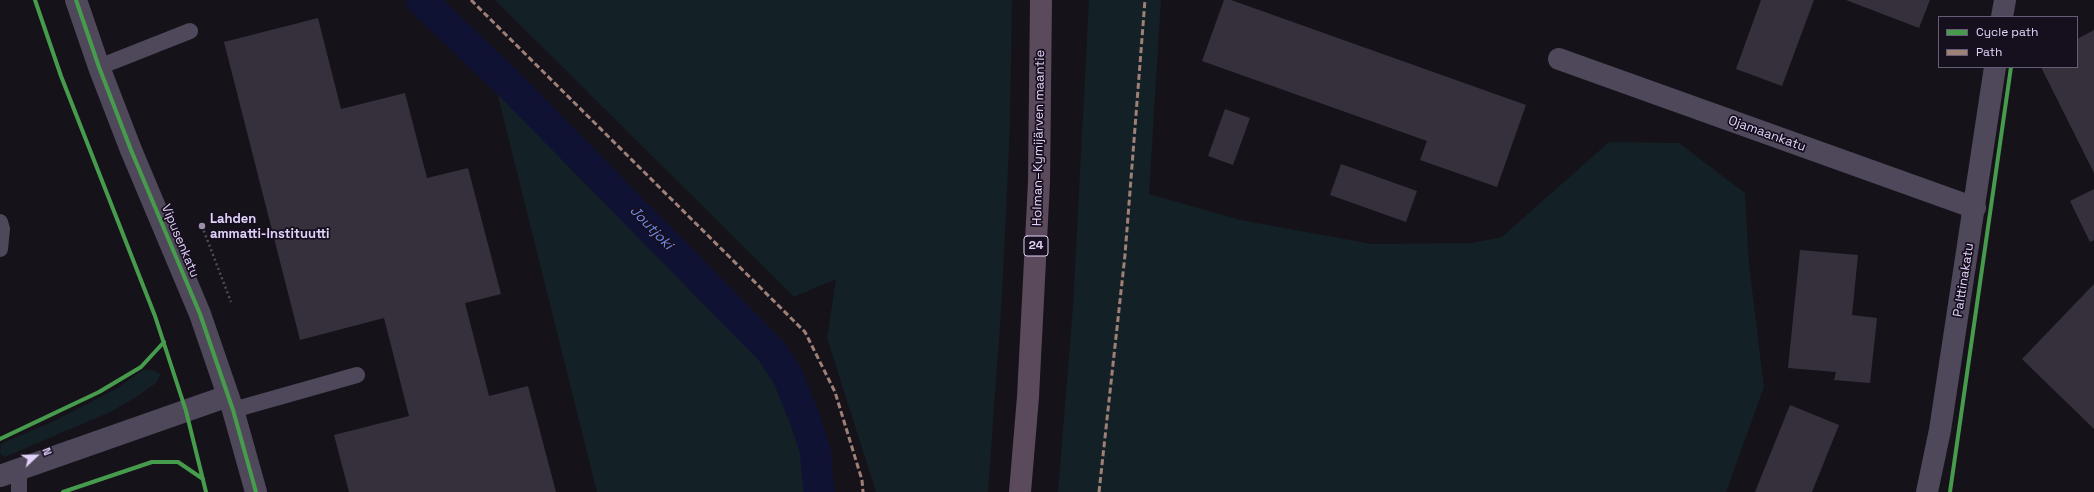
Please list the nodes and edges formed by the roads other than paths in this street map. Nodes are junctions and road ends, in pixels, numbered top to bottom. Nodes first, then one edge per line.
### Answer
1 (76, 0) edge
2 (1041, 0) edge
3 (2005, 0) edge
4 (2002, 16) edge
5 (190, 31) dead end
6 (1559, 59) dead end
7 (99, 67) junction
8 (1995, 68) edge
9 (1975, 208) junction
10 (0, 222) edge
11 (0, 249) edge
12 (357, 374) dead end
13 (230, 403) junction
14 (10, 473) edge
15 (19, 492) edge
16 (256, 492) edge
17 (1020, 492) edge
18 (1927, 492) edge

1 - 7 street, Vipusenkatu
2 - 17 highway, Holman–Kymijärven maantie / 24
3 - 4 street
5 - 7 lane
6 - 9 street, Ojamaankatu
7 - 13 street, Vipusenkatu
8 - 9 street, Palttinakatu
9 - 18 street, Palttinakatu
10 - 11 lane
12 - 13 lane
13 - 14 street
13 - 16 street, Vipusenkatu
14 - 15 lane

